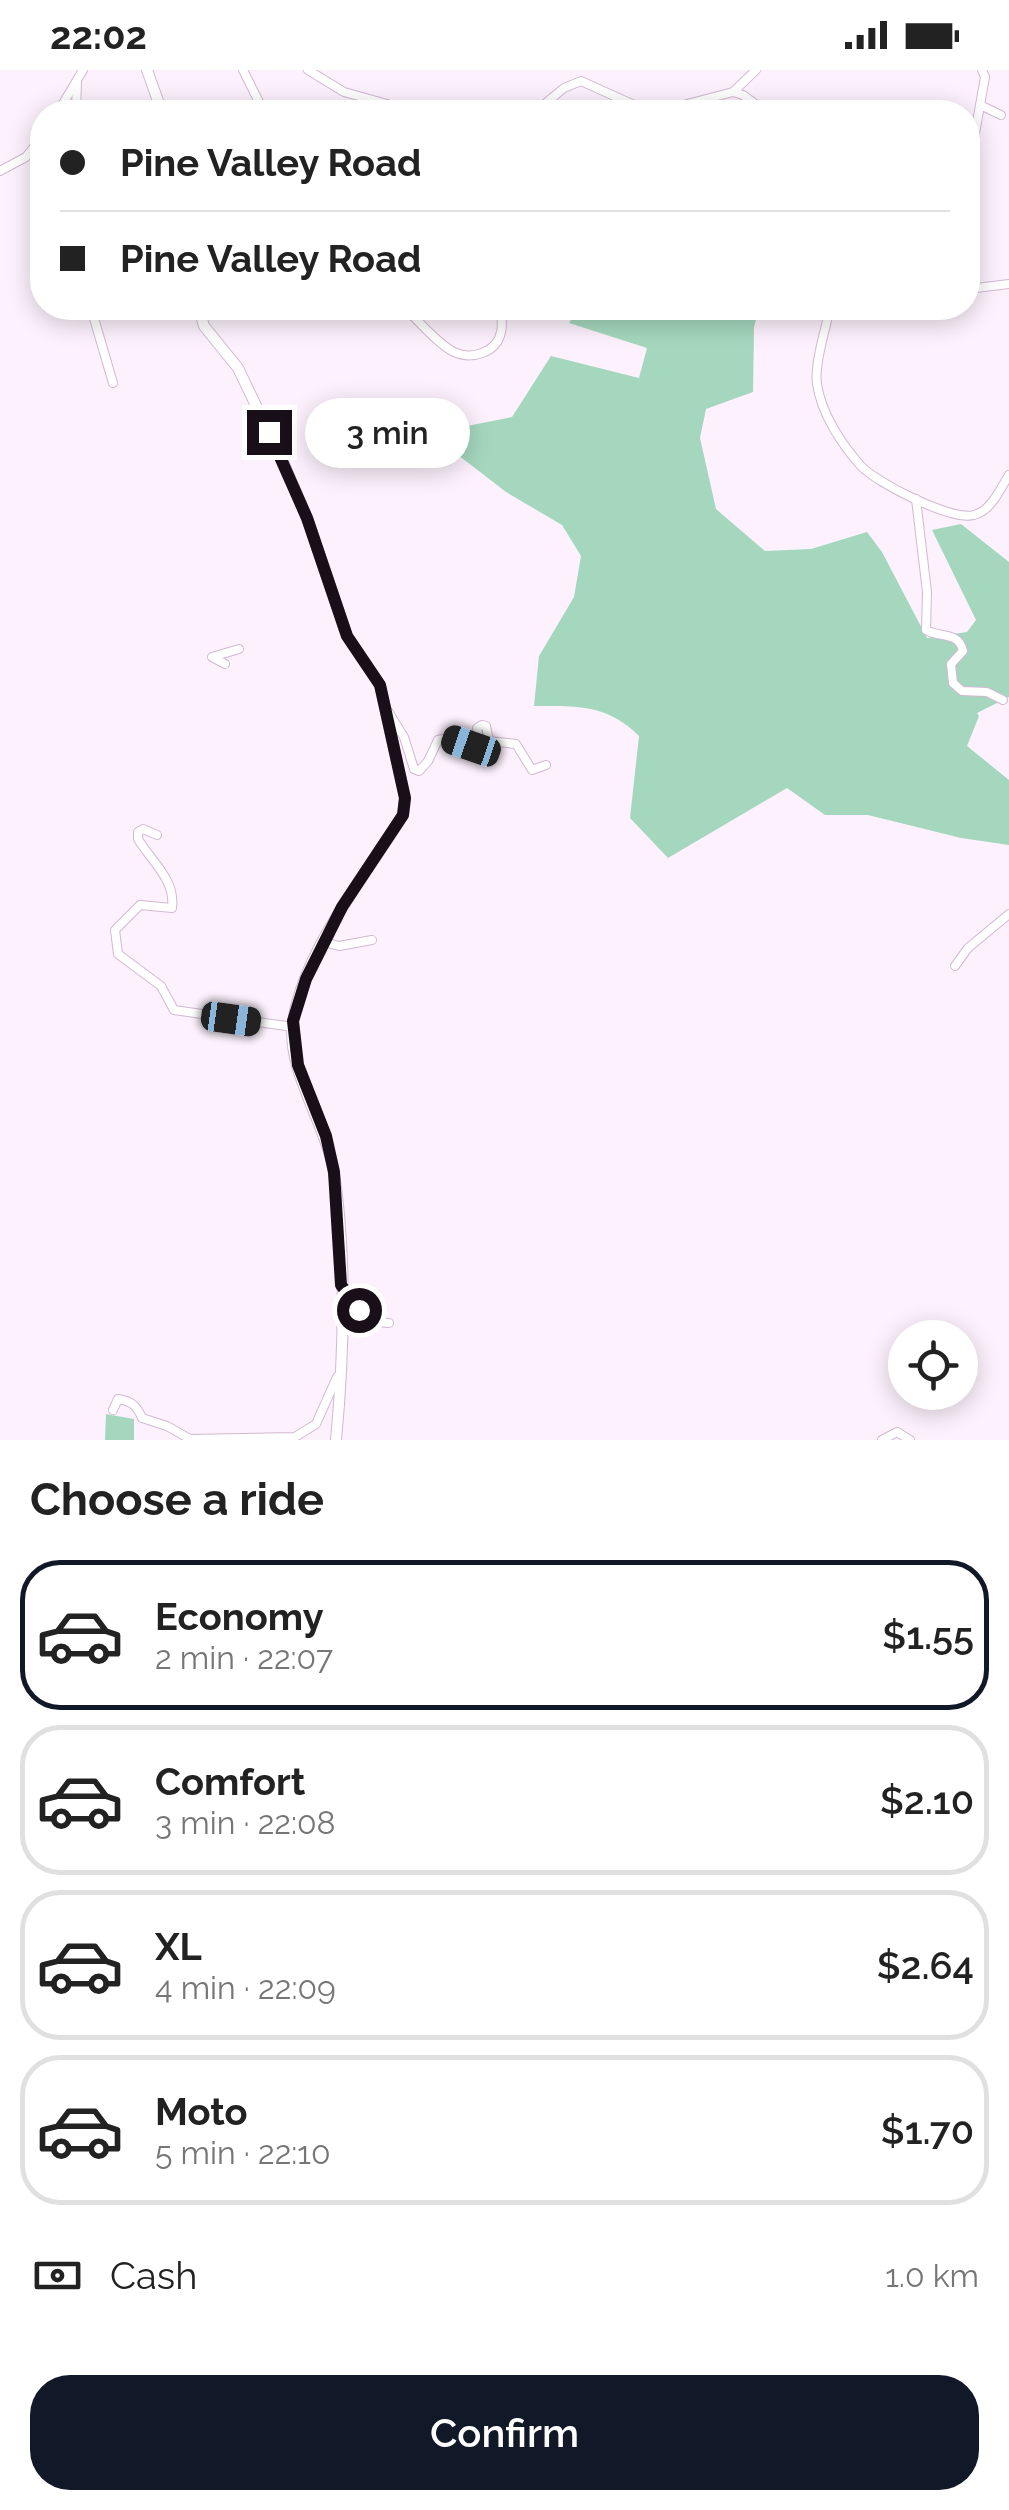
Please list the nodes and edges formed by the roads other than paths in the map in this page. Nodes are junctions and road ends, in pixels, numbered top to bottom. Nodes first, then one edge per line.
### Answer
1 (83, 70) edge
2 (147, 70) edge
3 (243, 70) edge
4 (308, 70) edge
5 (756, 70) edge
6 (982, 70) edge
7 (77, 81) junction
8 (733, 92) junction
9 (65, 100) edge
10 (76, 100) edge
11 (158, 100) edge
12 (258, 100) edge
13 (373, 100) edge
14 (552, 100) edge
15 (623, 100) edge
16 (702, 100) edge
17 (751, 100) edge
18 (980, 105) joint
19 (1002, 115) dead end
20 (30, 152) edge
21 (0, 171) edge
22 (1009, 284) edge
23 (980, 288) edge
24 (94, 320) edge
25 (204, 320) edge
26 (417, 320) edge
27 (500, 320) edge
28 (828, 320) edge
29 (113, 384) dead end
30 (1009, 475) edge
31 (916, 499) junction
32 (239, 649) dead end
33 (225, 664) dead end
34 (1003, 700) dead end
35 (386, 707) junction
36 (546, 765) dead end
37 (158, 835) dead end
38 (1009, 914) edge
39 (372, 940) dead end
40 (324, 942) junction
41 (955, 966) dead end
42 (293, 1027) junction
43 (341, 1285) junction
44 (390, 1323) dead end
45 (339, 1372) junction
46 (113, 1410) dead end
47 (190, 1440) edge
48 (336, 1440) edge
49 (882, 1440) edge
50 (910, 1440) edge

1 - 7 street
2 - 11 main road
3 - 12 street
4 - 13 street
5 - 8 street
6 - 18 street
7 - 9 street
7 - 10 street
8 - 16 street
8 - 17 street
14 - 15 street
18 - 19 street
20 - 21 street
22 - 23 street
24 - 29 street
25 - 35 main road
26 - 27 street
28 - 31 street
30 - 31 street
31 - 34 street
32 - 33 street
35 - 36 street
35 - 40 main road
37 - 42 street
38 - 41 street
39 - 40 street
40 - 42 main road
42 - 43 main road
43 - 44 street
43 - 45 main road
45 - 47 street
45 - 48 main road
46 - 47 street
49 - 50 street

